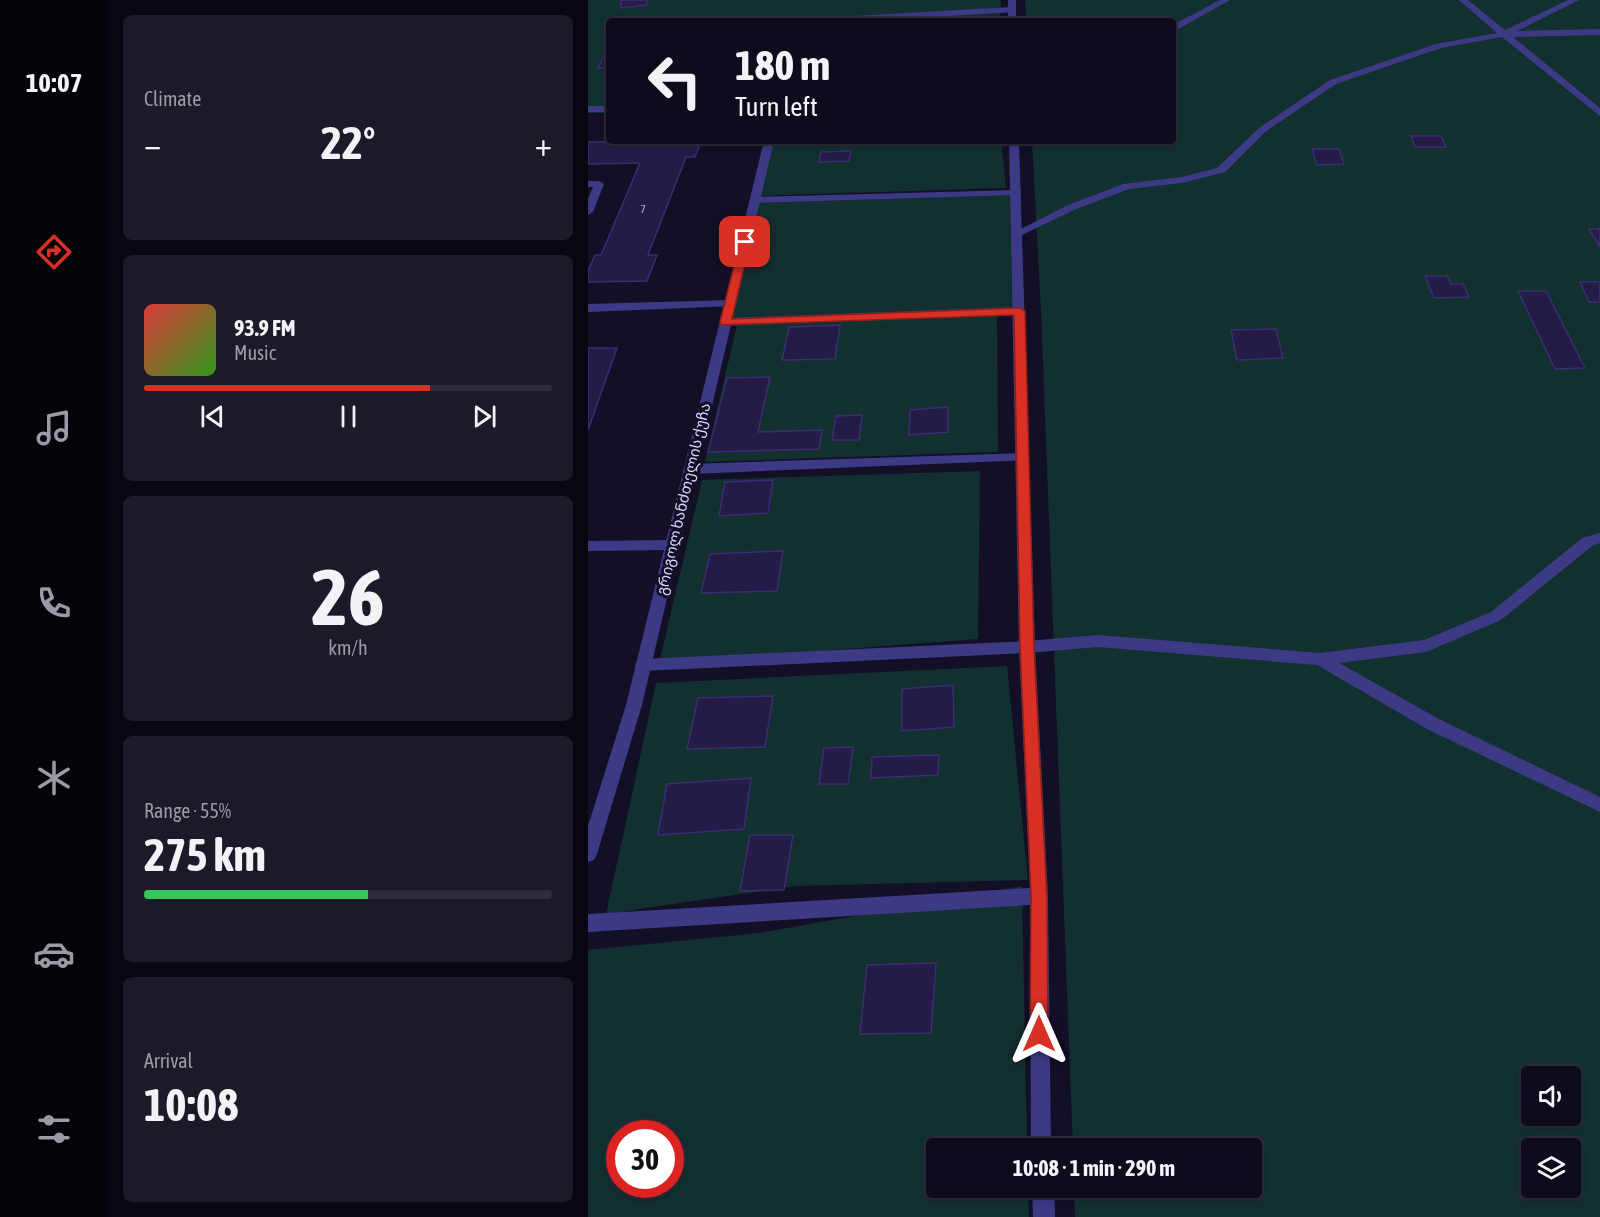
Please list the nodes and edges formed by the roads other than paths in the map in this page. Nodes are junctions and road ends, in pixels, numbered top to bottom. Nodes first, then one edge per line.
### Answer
1 (1226, 0) edge
2 (1463, 0) edge
3 (1575, 0) edge
4 (1012, 5) edge
5 (855, 18) edge
6 (1176, 27) edge
7 (1600, 32) edge
8 (1504, 34) junction
9 (588, 109) edge
10 (606, 109) edge
11 (1600, 113) edge
12 (768, 144) edge
13 (1014, 144) edge
14 (588, 184) edge
15 (1017, 193) junction
16 (755, 200) junction
17 (588, 212) edge
18 (1018, 233) junction
19 (730, 304) junction
20 (588, 308) edge
21 (1020, 311) junction
22 (726, 322) junction
23 (1023, 457) junction
24 (690, 468) junction
25 (1600, 538) edge
26 (672, 545) junction
27 (588, 546) edge
28 (1027, 647) junction
29 (1320, 659) junction
30 (643, 665) junction
31 (1600, 806) edge
32 (588, 854) edge
33 (1039, 896) junction
34 (588, 924) edge
35 (1041, 1138) edge
36 (1043, 1198) edge
37 (1044, 1217) edge

1 - 6 street
2 - 8 street
3 - 8 street
4 - 5 street
7 - 8 street
8 - 11 street
8 - 18 street
9 - 10 street
12 - 16 street, გრიგოლ ხანძთელის ქუჩა
13 - 15 street
14 - 17 street
15 - 16 street
15 - 18 street
16 - 19 street, გრიგოლ ხანძთელის ქუჩა
18 - 21 street
19 - 20 street
19 - 22 street, გრიგოლ ხანძთელის ქუჩა
21 - 22 street
21 - 23 street
22 - 24 street, გრიგოლ ხანძთელის ქუჩა
23 - 24 street
23 - 28 street
24 - 26 street, გრიგოლ ხანძთელის ქუჩა
25 - 29 street
26 - 27 street
26 - 30 street, გრიგოლ ხანძთელის ქუჩა
28 - 29 street
28 - 30 street
28 - 33 street
29 - 31 street
30 - 32 street, გრიგოლ ხანძთელის ქუჩა
33 - 34 street
33 - 35 street
36 - 37 street

